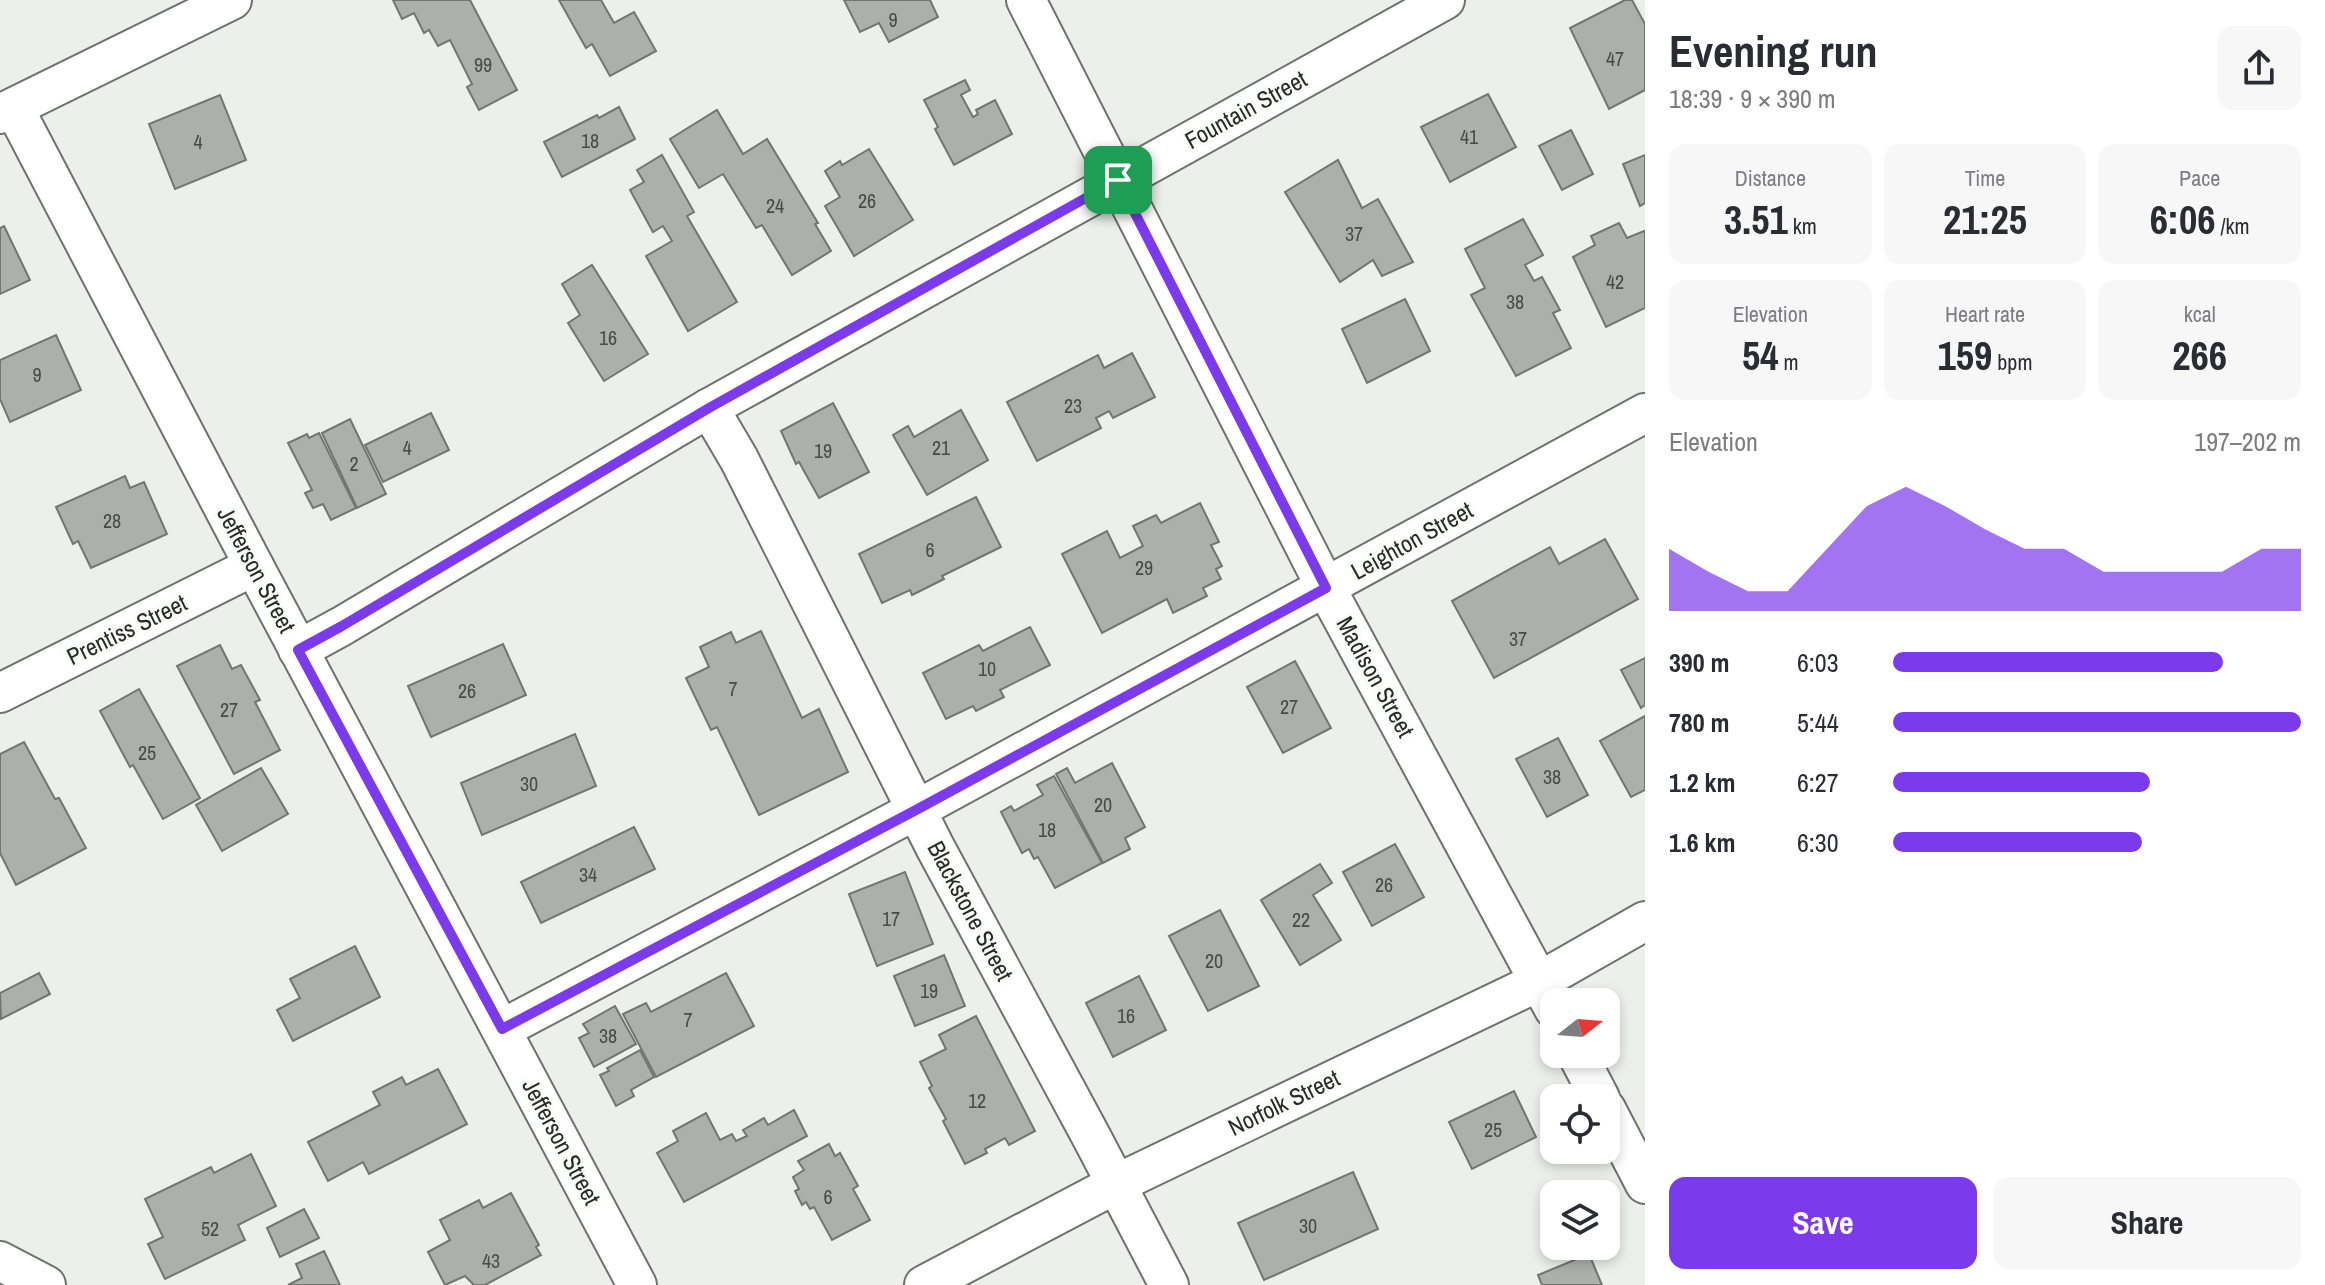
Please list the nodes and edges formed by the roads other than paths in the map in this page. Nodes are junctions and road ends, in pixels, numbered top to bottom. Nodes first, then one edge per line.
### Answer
1 (232, 0) edge
2 (1026, 0) edge
3 (1445, 0) edge
4 (7, 111) edge
5 (1118, 180) junction
6 (709, 408) junction
7 (1645, 413) edge
8 (254, 566) junction
9 (1326, 588) junction
10 (298, 650) junction
11 (0, 693) edge
12 (916, 810) junction
13 (1645, 921) edge
14 (1543, 988) edge
15 (1556, 988) edge
16 (1540, 998) edge
17 (502, 1029) junction
18 (1620, 1136) edge
19 (1116, 1184) junction
20 (1645, 1184) edge
21 (0, 1261) edge
22 (46, 1285) edge
23 (637, 1285) edge
24 (924, 1285) edge
25 (1169, 1285) edge

1 - 4 street
2 - 5 street, Madison Street
3 - 5 street, Fountain Street
4 - 8 street, Jefferson Street
5 - 6 street, Fountain Street
5 - 9 street, Madison Street
6 - 10 street, Fountain Street
6 - 12 street, Blackstone Street
7 - 9 street, Leighton Street
8 - 10 street, Jefferson Street
8 - 11 street, Prentiss Street
9 - 12 street, Leighton Street
9 - 14 street, Madison Street
10 - 17 street, Jefferson Street
12 - 17 street, Leighton Street
12 - 19 street, Blackstone Street
13 - 15 street, Norfolk Street
16 - 19 street, Norfolk Street
17 - 23 street, Jefferson Street
18 - 20 street
19 - 24 street, Norfolk Street
19 - 25 street, Blackstone Street
21 - 22 street

